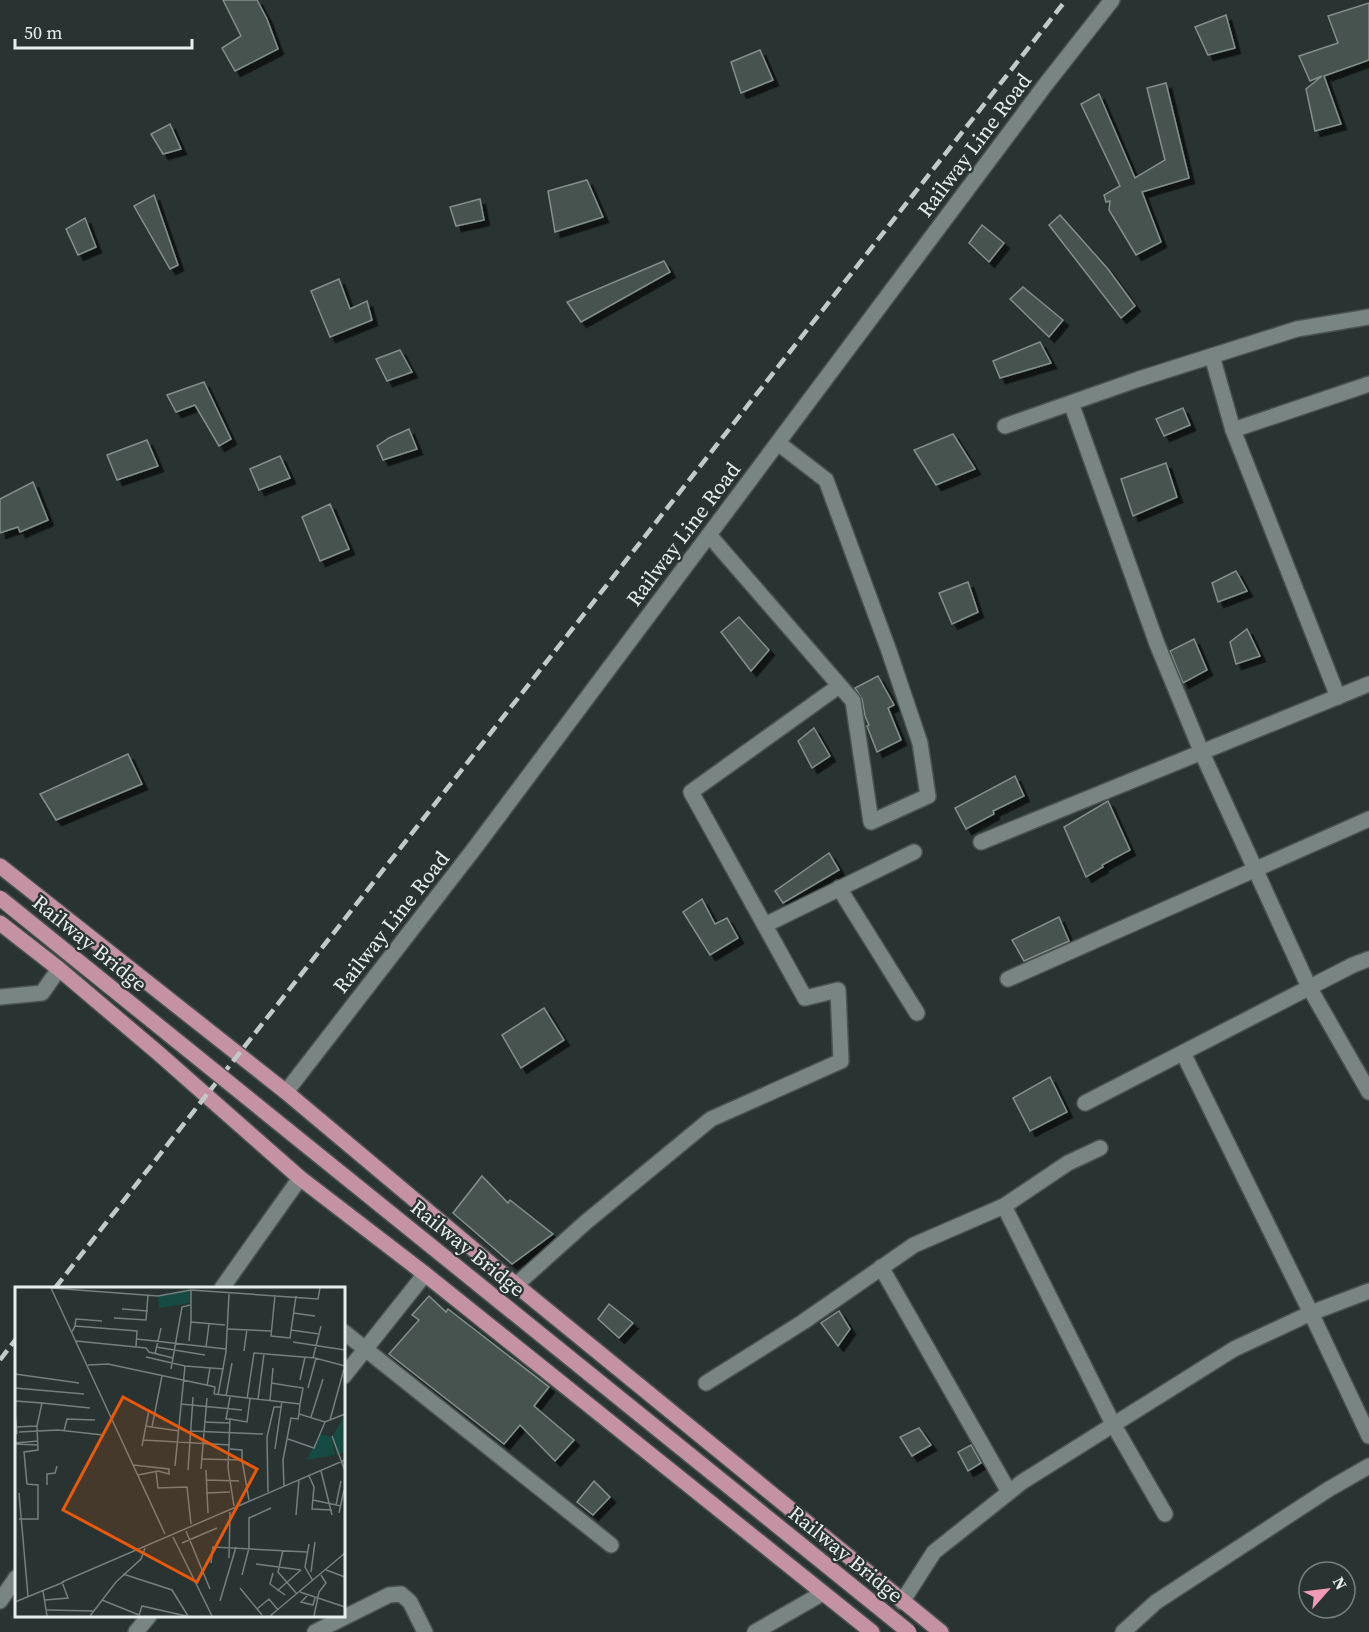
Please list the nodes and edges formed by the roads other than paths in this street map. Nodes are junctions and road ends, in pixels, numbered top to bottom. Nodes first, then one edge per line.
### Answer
1 (1112, 0) edge
2 (1369, 317) edge
3 (1212, 356) junction
4 (1369, 384) edge
5 (1071, 403) junction
6 (1005, 426) dead end
7 (1233, 430) junction
8 (778, 442) junction
9 (709, 535) junction
10 (1369, 684) edge
11 (839, 686) junction
12 (1338, 697) junction
13 (1202, 753) junction
14 (1369, 819) edge
15 (981, 842) dead end
16 (914, 852) dead end
17 (0, 866) edge
18 (1256, 869) junction
19 (839, 888) junction
20 (0, 898) edge
21 (0, 923) edge
22 (765, 925) junction
23 (1369, 960) edge
24 (59, 969) junction
25 (1008, 979) dead end
26 (1310, 987) junction
27 (0, 998) edge
28 (917, 1013) dead end
29 (1183, 1053) junction
30 (286, 1092) junction
31 (1369, 1092) edge
32 (1085, 1103) dead end
33 (1100, 1148) dead end
34 (300, 1178) junction
35 (1004, 1206) junction
36 (881, 1267) junction
37 (425, 1274) junction
38 (516, 1285) junction
39 (223, 1287) edge
40 (1369, 1290) edge
41 (1311, 1313) junction
42 (345, 1333) edge
43 (365, 1350) junction
44 (345, 1375) edge
45 (706, 1383) dead end
46 (1113, 1424) junction
47 (1369, 1436) edge
48 (1369, 1466) edge
49 (1009, 1492) junction
50 (1165, 1514) dead end
51 (611, 1545) dead end
52 (15, 1579) edge
53 (823, 1593) junction
54 (0, 1601) edge
55 (902, 1602) junction
56 (148, 1617) edge
57 (136, 1632) edge
58 (315, 1632) edge
59 (425, 1632) edge
60 (755, 1632) edge
61 (872, 1632) edge
62 (909, 1632) edge
63 (941, 1632) edge
64 (1123, 1632) edge

1 - 8 street, Railway Line Road
2 - 3 street
3 - 5 street
3 - 7 street
4 - 7 street
5 - 6 street
5 - 13 street
7 - 12 street
8 - 9 street, Railway Line Road
8 - 11 street
9 - 11 street
9 - 30 street, Railway Line Road
10 - 12 street
11 - 22 street
12 - 13 street
13 - 15 street
13 - 18 street
14 - 18 street
16 - 19 street
17 - 30 main road
18 - 25 street
18 - 26 street
19 - 22 street
19 - 28 street
20 - 62 main road, Railway Bridge, bridge
21 - 24 main road
22 - 38 street
23 - 26 street
24 - 27 street
24 - 34 main road
26 - 29 street
26 - 31 street
29 - 32 street
29 - 41 street
30 - 38 main road
33 - 35 street
34 - 37 main road
34 - 39 street
35 - 36 street
35 - 46 street
36 - 45 street
36 - 49 street
37 - 43 street
37 - 53 main road
38 - 55 main road
40 - 41 street
41 - 46 street
41 - 47 street
42 - 43 street
43 - 44 street
43 - 51 street
46 - 49 street
46 - 50 street
48 - 64 street
49 - 55 street
52 - 54 street
53 - 60 street
53 - 61 main road
55 - 63 main road
56 - 57 street
58 - 59 street

